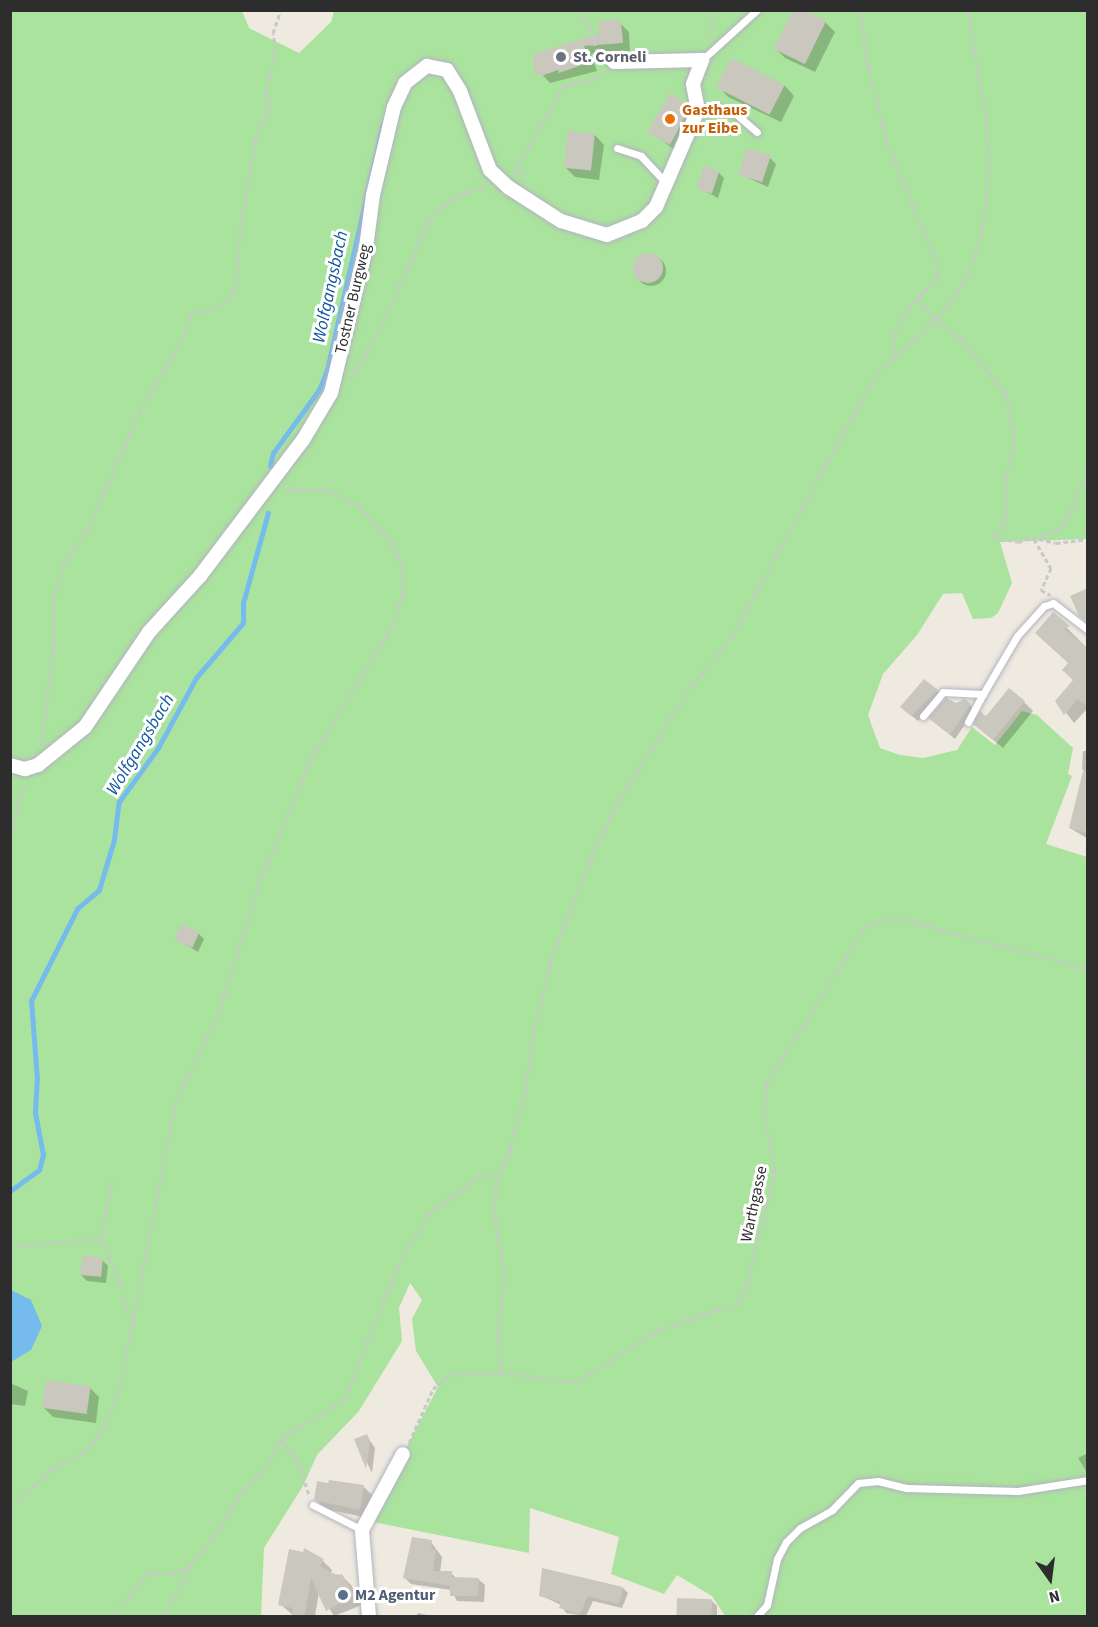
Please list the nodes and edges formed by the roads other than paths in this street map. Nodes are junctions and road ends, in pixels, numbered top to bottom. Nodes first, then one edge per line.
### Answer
1 (757, 10) edge
2 (702, 60) junction
3 (614, 62) road end
4 (698, 110) junction
5 (758, 132) dead end
6 (616, 148) dead end
7 (667, 184) junction
8 (1088, 630) edge
9 (983, 694) junction
10 (923, 716) dead end
11 (968, 722) dead end
12 (10, 765) edge
13 (403, 1454) road end
14 (1088, 1480) edge
15 (313, 1505) road end
16 (362, 1530) junction
17 (369, 1617) edge
18 (757, 1617) edge

1 - 2 lane
2 - 3 street
2 - 4 street
4 - 5 lane
4 - 7 street, Tostner Burgweg
6 - 7 lane
7 - 12 street, Tostner Burgweg
8 - 9 lane
9 - 10 lane
9 - 11 lane
13 - 16 street
14 - 18 lane
15 - 16 lane
16 - 17 street

